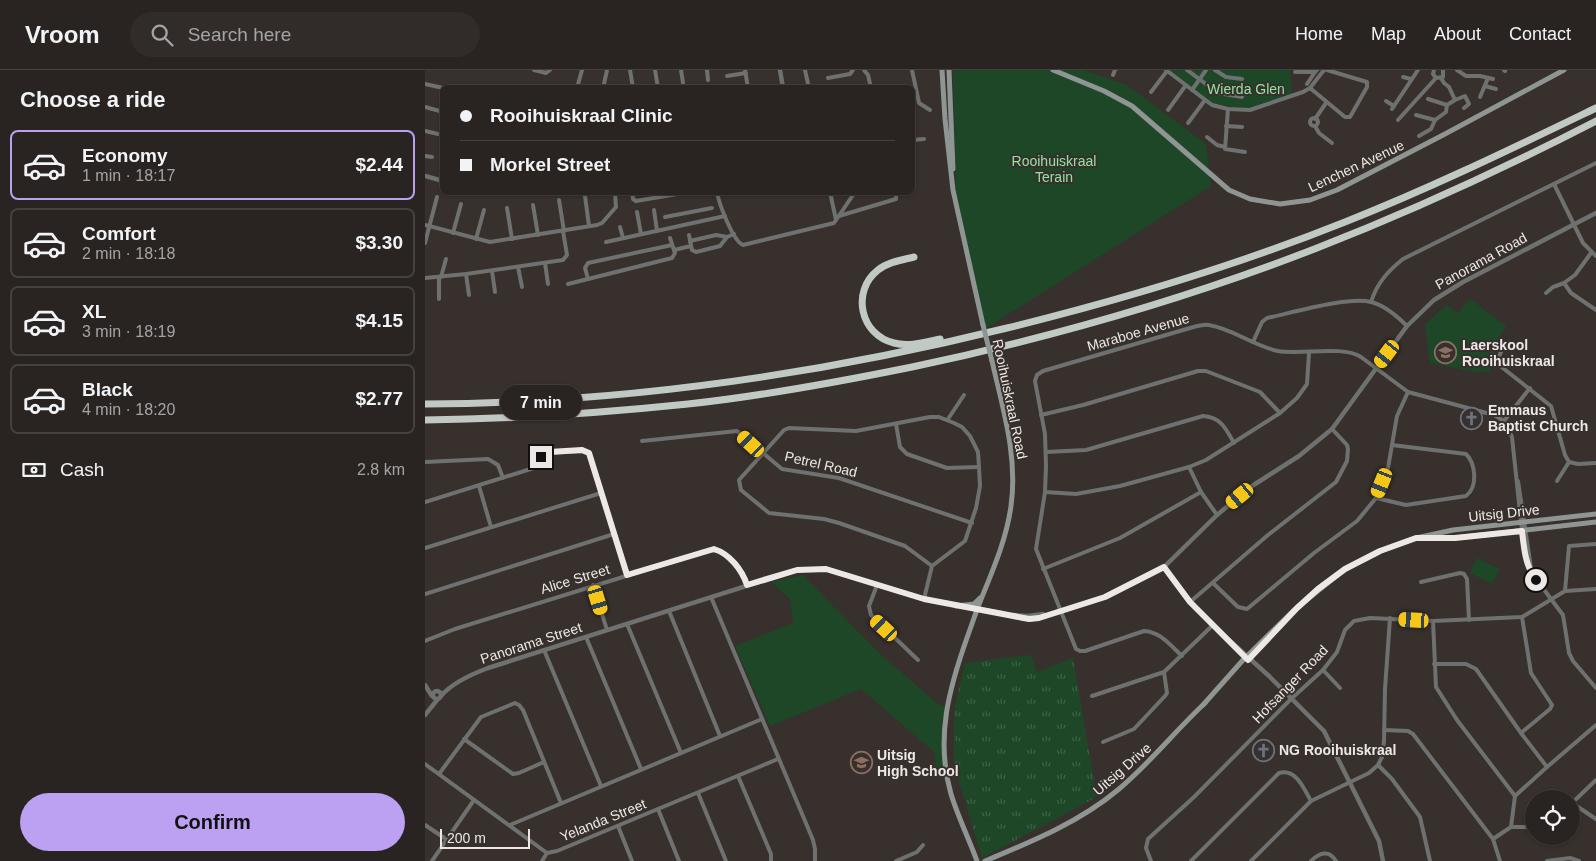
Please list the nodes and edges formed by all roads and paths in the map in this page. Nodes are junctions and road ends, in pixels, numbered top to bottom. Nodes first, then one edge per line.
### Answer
1 (534, 70) edge
2 (550, 70) edge
3 (581, 70) edge
4 (607, 70) edge
5 (629, 70) edge
6 (655, 70) edge
7 (681, 70) edge
8 (707, 70) edge
9 (780, 70) edge
10 (805, 70) edge
11 (853, 70) edge
12 (864, 70) edge
13 (912, 70) edge
14 (942, 70) edge
15 (949, 70) edge
16 (1166, 70) edge
17 (1187, 70) edge
18 (1206, 70) edge
19 (1215, 70) edge
20 (1326, 70) edge
21 (1419, 70) edge
22 (1443, 70) edge
23 (1457, 70) edge
24 (1482, 70) edge
25 (1564, 70) edge
26 (1056, 71) edge
27 (1316, 71) edge
28 (1295, 72) dead end
29 (746, 73) edge
30 (1433, 73) edge
31 (727, 76) dead end
32 (1480, 76) junction
33 (733, 77) dead end
34 (1403, 77) dead end
35 (828, 78) dead end
36 (1441, 78) junction
37 (1242, 79) dead end
38 (1411, 79) junction
39 (708, 80) dead end
40 (1199, 80) junction
41 (683, 83) dead end
42 (425, 84) edge
43 (604, 84) dead end
44 (578, 85) edge
45 (632, 85) edge
46 (658, 85) edge
47 (782, 85) edge
48 (808, 85) edge
49 (871, 85) edge
50 (1186, 86) junction
51 (1308, 86) junction
52 (1485, 86) junction
53 (440, 87) edge
54 (1496, 89) dead end
55 (1192, 90) junction
56 (1151, 92) dead end
57 (1242, 97) dead end
58 (1480, 97) dead end
59 (1428, 99) dead end
60 (1205, 100) junction
61 (1455, 100) junction
62 (1386, 101) dead end
63 (1326, 103) junction
64 (1447, 105) junction
65 (425, 107) edge
66 (1463, 108) dead end
67 (1596, 108) edge
68 (1228, 109) junction
69 (931, 110) dead end
70 (1169, 110) dead end
71 (440, 111) edge
72 (1416, 115) dead end
73 (1398, 120) dead end
74 (1435, 120) junction
75 (1596, 121) edge
76 (1188, 123) dead end
77 (1226, 126) junction
78 (1242, 127) dead end
79 (425, 130) edge
80 (438, 134) dead end
81 (1419, 136) dead end
82 (1207, 137) dead end
83 (924, 139) dead end
84 (915, 140) edge
85 (1333, 143) dead end
86 (1225, 148) junction
87 (1245, 152) dead end
88 (425, 156) edge
89 (432, 157) dead end
90 (1596, 163) edge
91 (425, 176) edge
92 (440, 179) edge
93 (1554, 184) junction
94 (615, 195) edge
95 (632, 195) edge
96 (671, 195) edge
97 (718, 195) edge
98 (830, 195) edge
99 (853, 195) edge
100 (896, 195) edge
101 (585, 196) dead end
102 (437, 197) dead end
103 (559, 200) dead end
104 (461, 204) dead end
105 (533, 205) dead end
106 (507, 208) dead end
107 (712, 208) dead end
108 (484, 210) dead end
109 (654, 210) dead end
110 (637, 212) dead end
111 (958, 212) junction
112 (1596, 213) edge
113 (683, 214) junction
114 (725, 216) junction
115 (839, 216) junction
116 (665, 217) dead end
117 (835, 222) junction
118 (1574, 224) junction
119 (685, 225) junction
120 (427, 226) edge
121 (589, 226) junction
122 (620, 227) dead end
123 (563, 231) junction
124 (657, 231) junction
125 (453, 233) junction
126 (641, 234) junction
127 (734, 234) junction
128 (538, 235) junction
129 (689, 235) dead end
130 (727, 237) junction
131 (623, 238) junction
132 (671, 238) dead end
133 (476, 239) junction
134 (512, 239) junction
135 (690, 240) junction
136 (606, 242) dead end
137 (425, 243) edge
138 (673, 245) junction
139 (691, 246) junction
140 (674, 250) junction
141 (1591, 253) junction
142 (1596, 256) edge
143 (914, 257) dead end
144 (445, 259) dead end
145 (545, 263) junction
146 (519, 267) junction
147 (492, 271) junction
148 (465, 274) junction
149 (440, 277) junction
150 (425, 278) edge
151 (588, 279) junction
152 (1564, 283) junction
153 (548, 284) dead end
154 (568, 284) dead end
155 (522, 287) dead end
156 (495, 292) dead end
157 (1546, 293) dead end
158 (469, 295) dead end
159 (439, 298) dead end
160 (1371, 302) junction
161 (1596, 310) edge
162 (1065, 314) junction
163 (1407, 326) junction
164 (1253, 342) junction
165 (1502, 350) dead end
166 (1309, 352) junction
167 (1376, 368) junction
168 (1530, 388) junction
169 (1408, 392) junction
170 (964, 395) dead end
171 (425, 404) edge
172 (1280, 412) junction
173 (1041, 415) junction
174 (947, 419) junction
175 (425, 420) edge
176 (1504, 421) junction
177 (896, 424) junction
178 (1332, 429) junction
179 (642, 441) dead end
180 (1234, 443) junction
181 (1392, 445) junction
182 (1046, 452) junction
183 (762, 453) junction
184 (425, 462) edge
185 (1569, 462) junction
186 (1596, 463) edge
187 (979, 467) junction
188 (1189, 467) junction
189 (503, 478) junction
190 (1557, 481) dead end
191 (479, 486) junction
192 (1045, 492) junction
193 (1201, 492) junction
194 (601, 493) junction
195 (1376, 498) junction
196 (425, 502) edge
197 (1596, 514) edge
198 (1217, 515) junction
199 (1522, 522) junction
200 (1596, 522) edge
201 (972, 523) junction
202 (491, 527) junction
203 (1523, 530) junction
204 (614, 534) junction
205 (1416, 538) junction
206 (1596, 544) edge
207 (425, 548) edge
208 (1177, 554) joint
209 (932, 566) junction
210 (1164, 567) junction
211 (1043, 568) junction
212 (627, 575) junction
213 (1421, 582) dead end
214 (1213, 583) junction
215 (593, 585) junction
216 (747, 585) junction
217 (877, 585) junction
218 (1596, 589) edge
219 (985, 590) junction
220 (1565, 591) junction
221 (425, 594) edge
222 (711, 597) junction
223 (1551, 598) junction
224 (924, 599) junction
225 (1190, 602) junction
226 (955, 606) junction
227 (978, 610) junction
228 (1061, 610) junction
229 (669, 611) junction
230 (1522, 617) junction
231 (1390, 618) junction
232 (1469, 620) junction
233 (1433, 621) junction
234 (627, 624) junction
235 (1213, 625) junction
236 (607, 630) junction
237 (586, 637) junction
238 (425, 641) edge
239 (544, 650) junction
240 (1182, 656) junction
241 (1248, 658) junction
242 (918, 660) dead end
243 (1434, 664) junction
244 (1323, 670) junction
245 (1164, 672) junction
246 (427, 687) edge
247 (1340, 688) dead end
248 (1596, 688) edge
249 (436, 695) junction
250 (1092, 696) dead end
251 (1291, 699) junction
252 (425, 715) edge
253 (762, 719) junction
254 (1596, 725) edge
255 (1384, 730) junction
256 (1521, 733) junction
257 (720, 736) junction
258 (464, 739) junction
259 (1103, 742) dead end
260 (681, 753) junction
261 (778, 759) junction
262 (545, 762) junction
263 (425, 764) edge
264 (1378, 765) junction
265 (1547, 766) junction
266 (641, 769) junction
267 (439, 774) junction
268 (738, 776) junction
269 (1596, 780) edge
270 (1350, 782) junction
271 (601, 786) junction
272 (698, 793) junction
273 (1515, 796) junction
274 (1580, 796) edge
275 (474, 800) junction
276 (1311, 801) junction
277 (561, 803) junction
278 (658, 809) junction
279 (1580, 809) edge
280 (1596, 819) edge
281 (425, 825) edge
282 (510, 825) junction
283 (618, 826) junction
284 (1511, 827) junction
285 (1525, 827) edge
286 (1044, 835) junction
287 (446, 839) junction
288 (1493, 839) junction
289 (923, 845) dead end
290 (547, 853) junction
291 (432, 861) edge
292 (542, 861) edge
293 (632, 861) edge
294 (679, 861) edge
295 (726, 861) edge
296 (771, 861) edge
297 (815, 861) edge
298 (896, 861) edge
299 (979, 861) edge
300 (985, 861) edge
301 (1151, 861) edge
302 (1191, 861) edge
303 (1251, 861) edge
304 (1311, 861) edge
305 (1336, 861) edge
306 (1383, 861) edge
307 (1429, 861) edge
308 (1500, 861) edge
309 (1547, 861) edge
310 (1579, 861) edge

1 - 2 street
3 - 44 street
4 - 43 street
5 - 45 street
6 - 46 street
7 - 41 street
8 - 39 street
9 - 47 street
10 - 48 street
11 - 35 street
12 - 49 street
13 - 69 street
14 - 111 main road, Rooihuiskraal Road
15 - 111 main road, Rooihuiskraal Road
16 - 50 street
16 - 56 street
17 - 40 street
18 - 40 street
19 - 37 street
20 - 51 street
20 - 63 street
21 - 38 street
22 - 36 street
23 - 32 street
24 - 32 street
25 - 26 main road, Lenchen Avenue
27 - 28 street
27 - 51 street
29 - 31 street
29 - 33 street
30 - 36 street
30 - 73 street
32 - 52 street
34 - 38 street
36 - 61 street
38 - 62 street
40 - 55 street
40 - 57 street
42 - 53 street
50 - 55 street
50 - 70 street
51 - 63 street
51 - 68 street
52 - 54 street
52 - 58 street
55 - 60 street
59 - 64 street
60 - 68 street
60 - 76 street
61 - 64 street
61 - 66 street
63 - 85 street
64 - 74 street
65 - 71 street
67 - 162 highway
68 - 77 street
72 - 74 street
74 - 81 street
75 - 175 highway
77 - 78 street
77 - 86 street
79 - 80 street
82 - 86 street
83 - 84 street
86 - 87 street
88 - 89 street
90 - 93 street
91 - 92 street
93 - 118 street
93 - 160 street
94 - 121 street
95 - 96 street
97 - 114 street
98 - 117 street
99 - 115 street
100 - 115 street
101 - 121 street
102 - 120 street
103 - 123 street
104 - 125 street
105 - 128 street
106 - 134 street
107 - 113 street
108 - 133 street
109 - 124 street
110 - 126 street
111 - 219 main road, Rooihuiskraal Road, bridge
112 - 118 street, Panorama Road
113 - 116 street
113 - 119 street
114 - 119 street
114 - 127 street
115 - 117 street
117 - 127 street
118 - 141 street
118 - 163 street, Panorama Road
119 - 124 street
120 - 125 street
120 - 137 street
121 - 123 street
122 - 131 street
123 - 128 street
123 - 145 street
124 - 126 street
125 - 133 street
126 - 131 street
127 - 130 street
128 - 134 street
129 - 135 street
130 - 135 street
130 - 139 street
131 - 136 street
132 - 138 street
133 - 134 street
135 - 139 street
138 - 140 street
138 - 151 street
139 - 140 street
140 - 151 street
141 - 142 street
141 - 152 street
143 - 162 highway
144 - 149 street
145 - 146 street
145 - 153 street
146 - 147 street
146 - 155 street
147 - 148 street
147 - 156 street
148 - 149 street
148 - 158 street
149 - 150 street
149 - 159 street
151 - 154 street
152 - 157 street
152 - 161 street
160 - 163 street
160 - 164 street
162 - 171 highway
163 - 167 street, Panorama Road
164 - 166 street, Maraboe Avenue
164 - 173 street, Maraboe Avenue
165 - 168 street
166 - 167 street, Maraboe Avenue
166 - 172 street
167 - 169 street, Maraboe Avenue
167 - 178 street, Panorama Road
168 - 176 street
168 - 185 street
169 - 176 street, Maraboe Avenue
169 - 181 street
170 - 174 street
172 - 173 street
172 - 180 street
173 - 182 street
174 - 177 street
174 - 187 street
176 - 199 street
177 - 183 street
177 - 187 street
178 - 198 street, Panorama Road
178 - 214 street
179 - 183 street, Petrel Road
180 - 182 street
180 - 188 street
181 - 195 street
181 - 195 street
182 - 192 street
183 - 201 street, Petrel Road
183 - 209 street
184 - 189 street
185 - 186 street
185 - 190 street
187 - 201 street
188 - 192 street
188 - 193 street
189 - 191 street
189 - 194 street
191 - 196 street
191 - 202 street
192 - 211 street
193 - 198 street
193 - 211 street
194 - 202 street
194 - 204 street
195 - 214 street
197 - 199 main road, Uitsig Drive
198 - 208 street, Panorama Road
199 - 203 street
199 - 205 main road, Uitsig Drive
200 - 203 main road, Uitsig Drive
201 - 209 street
202 - 207 street
203 - 205 main road, Uitsig Drive
203 - 223 street
204 - 212 street
204 - 221 street
205 - 241 main road, Uitsig Drive
206 - 220 street
208 - 210 street, Panorama Street
209 - 224 street
210 - 225 street
210 - 228 street, Panorama Street
211 - 228 street
212 - 215 street, Alice Street
212 - 216 street, Alice Street
213 - 232 street
214 - 225 street
215 - 236 street
215 - 238 street, Alice Street
216 - 217 street, Panorama Street
216 - 222 street, Panorama Street
217 - 224 street, Panorama Street
217 - 242 street
218 - 220 street
219 - 226 main road
219 - 227 main road, Rooihuiskraal Road
220 - 223 street, Hofsanger Road
222 - 229 street, Panorama Street
222 - 253 street
223 - 230 street, Hofsanger Road
223 - 248 street
224 - 226 street, Panorama Street
225 - 235 street
226 - 227 street, Panorama Street
227 - 228 street, Panorama Street
227 - 299 main road, Rooihuiskraal Road
228 - 240 street
229 - 234 street, Panorama Street
229 - 257 street
230 - 232 street, Hofsanger Road
230 - 256 street
231 - 233 street, Hofsanger Road
231 - 244 street, Hofsanger Road
231 - 255 street
232 - 233 street, Hofsanger Road
233 - 243 street
234 - 236 street, Panorama Street
234 - 260 street
235 - 240 street
235 - 241 street
236 - 237 street, Panorama Street
237 - 239 street, Panorama Street
237 - 266 street
239 - 249 street, Panorama Street
239 - 271 street
240 - 245 street
241 - 251 street
241 - 286 main road, Uitsig Drive
243 - 256 street
243 - 273 street
244 - 247 street
244 - 251 street, Hofsanger Road
245 - 250 street
245 - 259 street
246 - 249 street
249 - 252 street
251 - 270 street
251 - 301 street, Hofsanger Road
253 - 257 street
253 - 261 street
254 - 265 street
255 - 264 street
255 - 288 street
256 - 265 street
257 - 260 street
258 - 262 street
258 - 262 street
258 - 267 street
260 - 266 street
261 - 268 street, Yelanda Street
261 - 297 street
262 - 277 street
263 - 267 street, Yelanda Street
264 - 270 street
264 - 307 street
265 - 273 street
266 - 271 street
267 - 275 street, Yelanda Street
268 - 272 street, Yelanda Street
268 - 296 street
269 - 274 street
270 - 276 street
270 - 306 street
271 - 277 street
272 - 278 street, Yelanda Street
272 - 295 street
273 - 284 street
275 - 282 street, Yelanda Street
275 - 287 street
276 - 302 street
276 - 303 street
277 - 282 street
278 - 283 street, Yelanda Street
278 - 294 street
279 - 280 street
281 - 287 street
282 - 290 street, Yelanda Street
283 - 290 street, Yelanda Street
283 - 293 street
284 - 285 street
284 - 288 street
286 - 299 main road, Uitsig Drive
286 - 300 main road, Uitsig Drive
287 - 291 street
288 - 308 street
289 - 298 street
290 - 292 street
304 - 305 street
309 - 310 street

